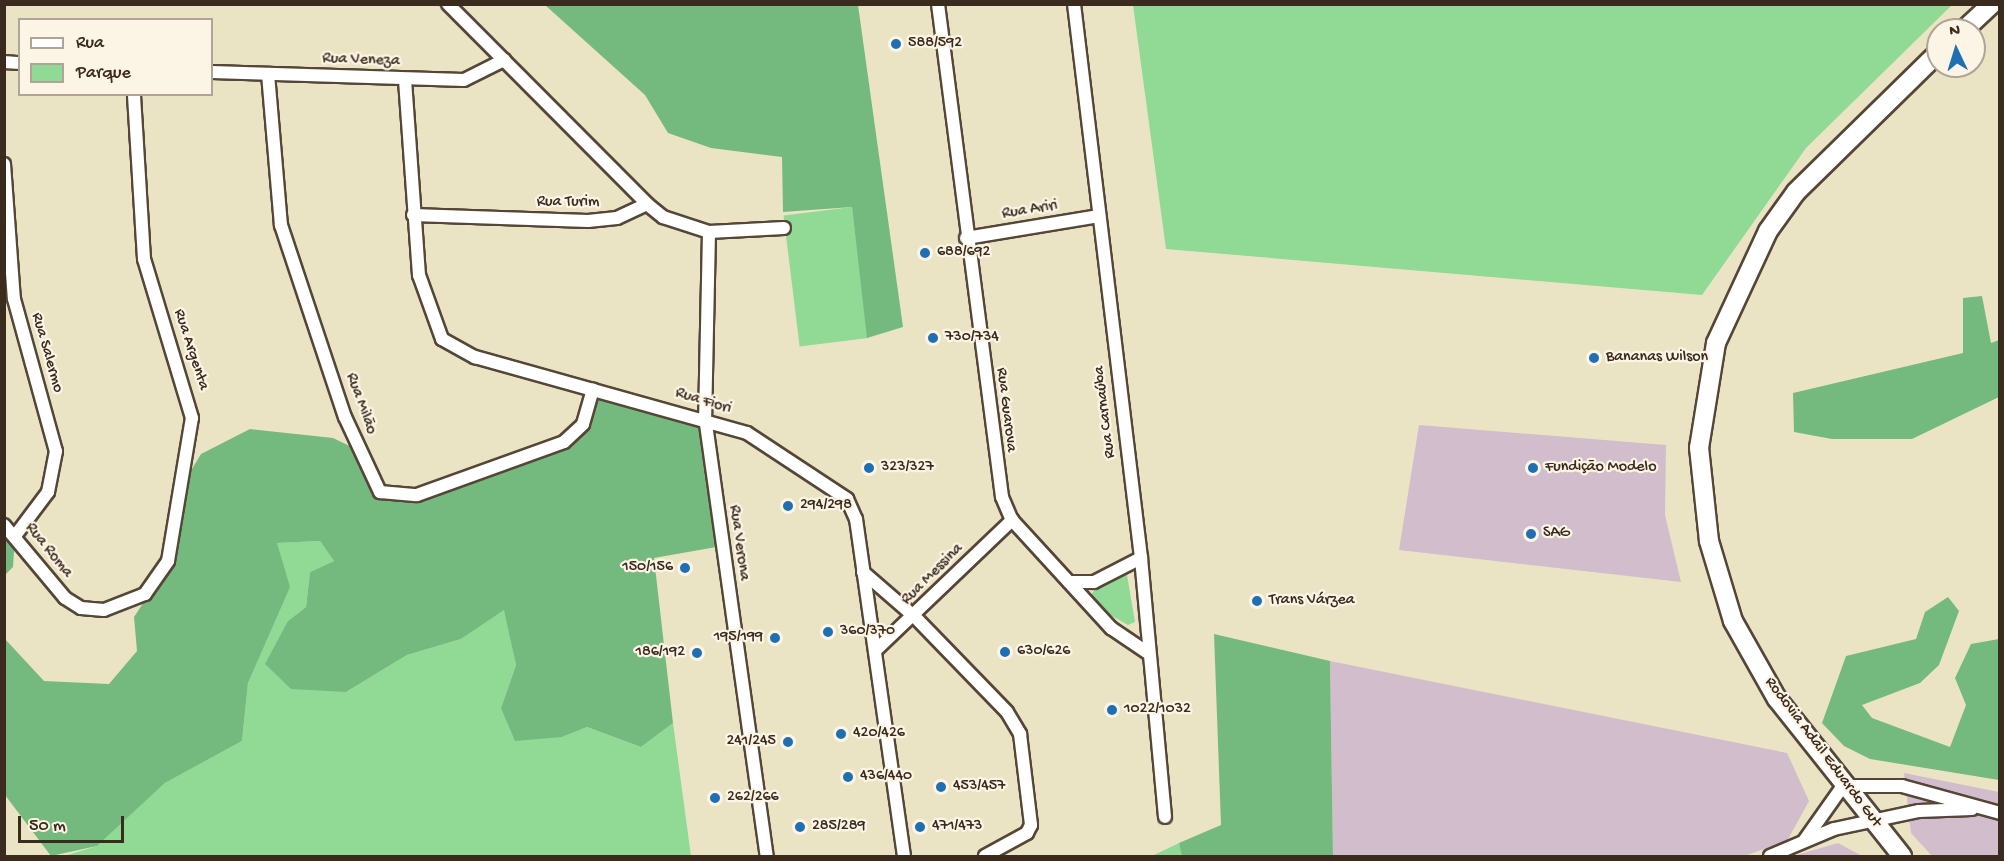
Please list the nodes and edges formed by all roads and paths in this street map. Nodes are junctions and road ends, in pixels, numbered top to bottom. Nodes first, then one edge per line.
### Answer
1 (448, 4) edge
2 (938, 4) edge
3 (1074, 4) edge
4 (1992, 4) edge
5 (1977, 18) edge
6 (504, 60) junction
7 (1926, 65) edge
8 (213, 72) edge
9 (268, 74) junction
10 (405, 80) junction
11 (134, 96) edge
12 (4, 164) edge
13 (647, 204) junction
14 (413, 215) junction
15 (1099, 216) junction
16 (784, 228) dead end
17 (709, 232) junction
18 (966, 238) junction
19 (593, 389) junction
20 (705, 417) junction
21 (1012, 520) junction
22 (4, 525) edge
23 (15, 536) junction
24 (1141, 558) junction
25 (863, 572) junction
26 (1069, 582) junction
27 (65, 598) joint
28 (915, 617) junction
29 (875, 651) junction
30 (1148, 653) junction
31 (1843, 786) junction
32 (1985, 809) junction
33 (2000, 813) edge
34 (1165, 816) dead end
35 (1874, 822) junction
36 (1804, 842) junction
37 (767, 856) edge
38 (904, 856) edge
39 (985, 856) edge
40 (1770, 856) edge
41 (1902, 856) edge

1 - 6 street
2 - 18 street, Rua Guarova
3 - 15 street, Rua Carnaúba
4 - 5 main road
6 - 10 street, Rua Veneza
6 - 13 street
7 - 31 main road, Rodovia Adail Eduardo Gut
8 - 9 street, Rua Veneza
9 - 10 street, Rua Veneza
9 - 19 street, Rua Milão
10 - 14 street, Rua Fiori
11 - 27 street, Rua Argenta
12 - 23 street, Rua Salermo
13 - 14 street, Rua Turim
13 - 17 street
14 - 19 street, Rua Fiori
15 - 18 street, Rua Ariri
15 - 24 street, Rua Carnaúba
16 - 17 street
17 - 20 street, Rua Verona
18 - 21 street, Rua Guarova
19 - 20 street, Rua Fiori
20 - 25 street, Rua Fiori
20 - 37 street, Rua Verona
21 - 26 street, Rua Guarova
21 - 28 street, Rua Messina
22 - 23 street, Rua Roma
23 - 27 street, Rua Roma
24 - 26 street
24 - 30 street, Rua Carnaúba
25 - 28 street
25 - 29 street, Rua Fiori
26 - 30 street, Rua Guarova
28 - 29 street, Rua Messina
28 - 39 street
29 - 38 street, Rua Fiori
30 - 34 street, Rua Carnaúba
31 - 32 street
31 - 35 main road, Rodovia Adail Eduardo Gut
31 - 36 street
32 - 33 street
32 - 35 street
35 - 36 street
35 - 41 main road, Rodovia Adail Eduardo Gut
36 - 40 street

